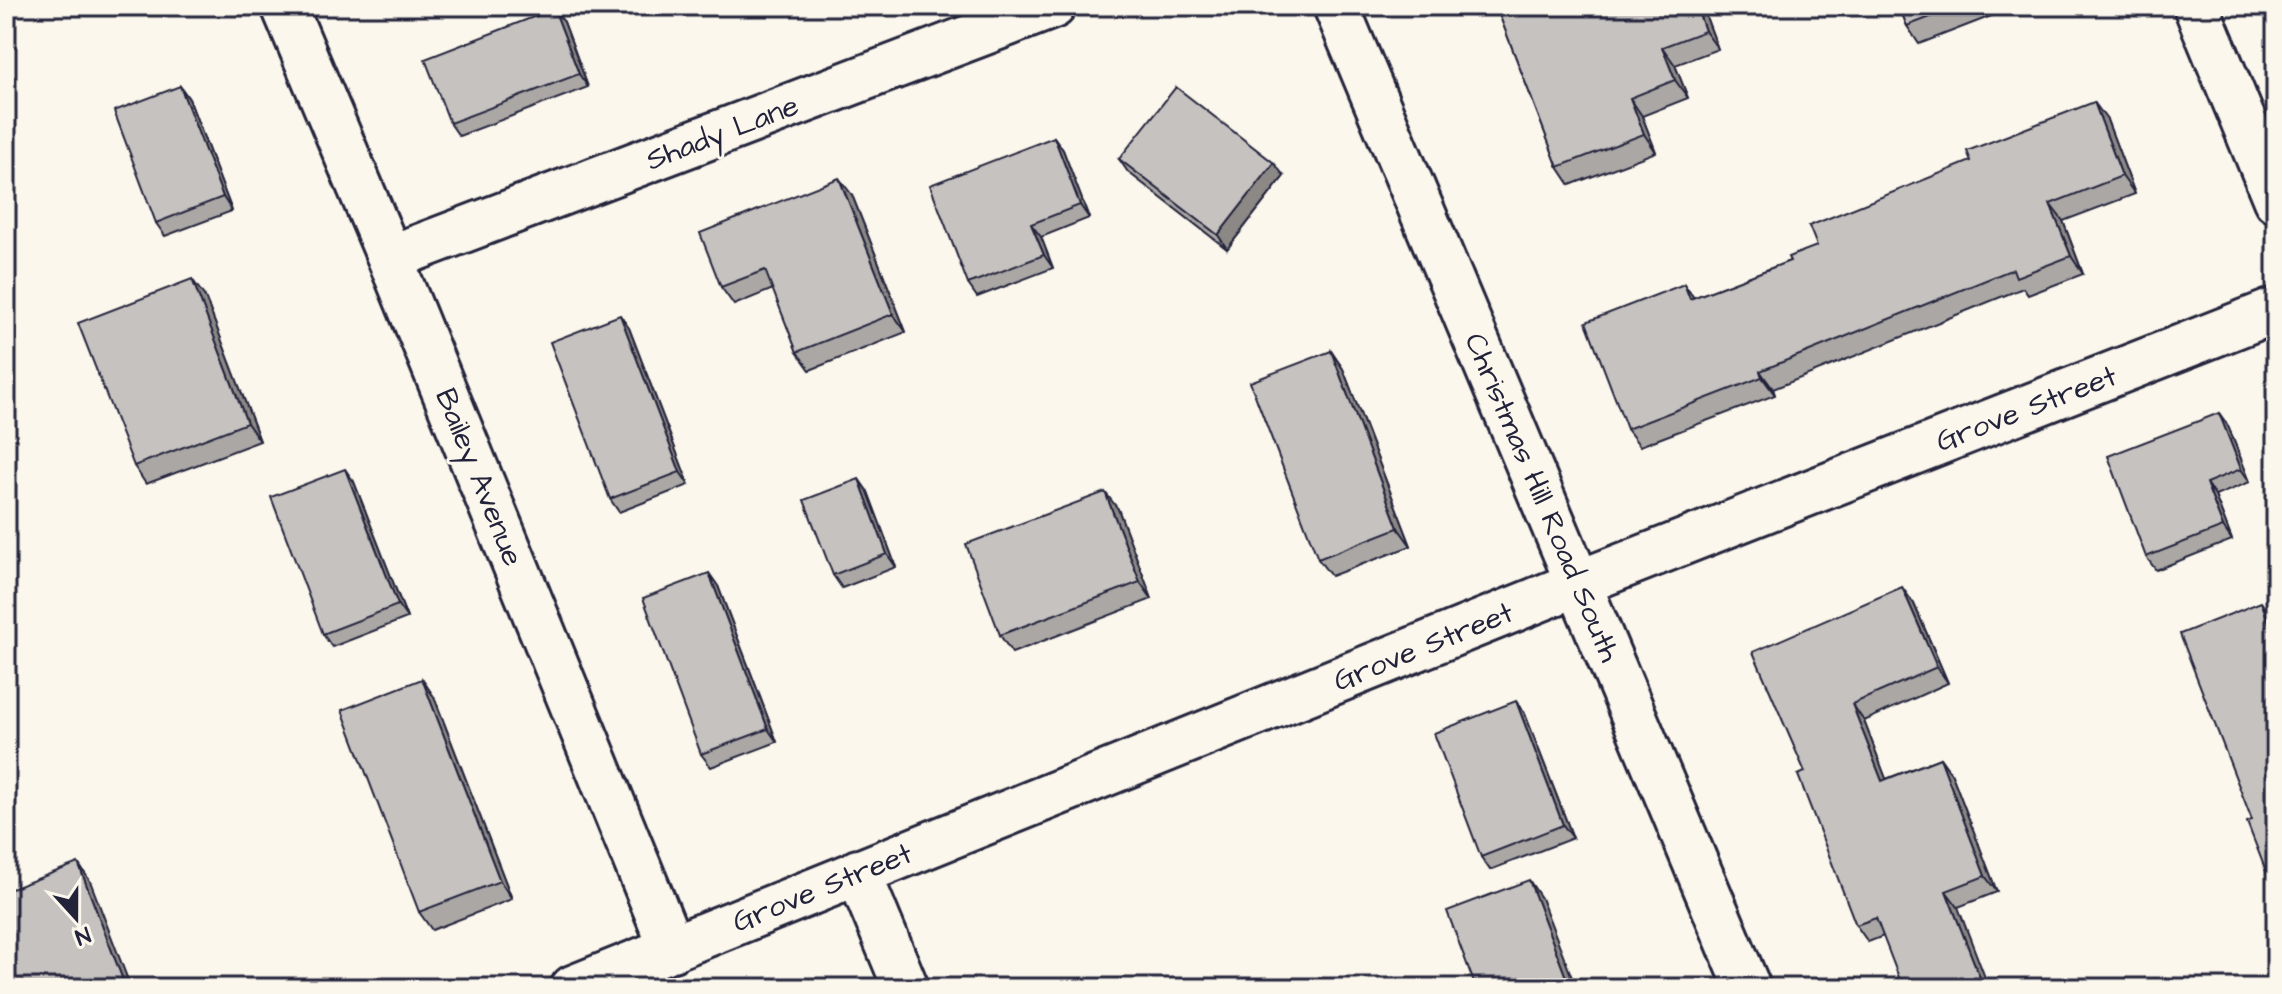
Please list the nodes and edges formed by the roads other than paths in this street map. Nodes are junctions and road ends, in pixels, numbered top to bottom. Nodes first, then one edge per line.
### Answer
1 (284, 6) edge
2 (1053, 6) edge
3 (1336, 6) edge
4 (2196, 6) edge
5 (2276, 200) edge
6 (390, 258) junction
7 (2276, 310) edge
8 (1579, 583) junction
9 (858, 872) junction
10 (672, 949) junction
11 (573, 988) edge
12 (906, 988) edge
13 (1748, 988) edge

1 - 6 street, Bailey Avenue
2 - 6 street, Shady Lane
3 - 8 street, Christmas Hill Road South
4 - 5 street
6 - 10 street, Bailey Avenue
7 - 8 street, Grove Street
8 - 9 street, Grove Street
8 - 13 street, Christmas Hill Road South
9 - 10 street, Grove Street
9 - 12 street
10 - 11 street, Grove Street

